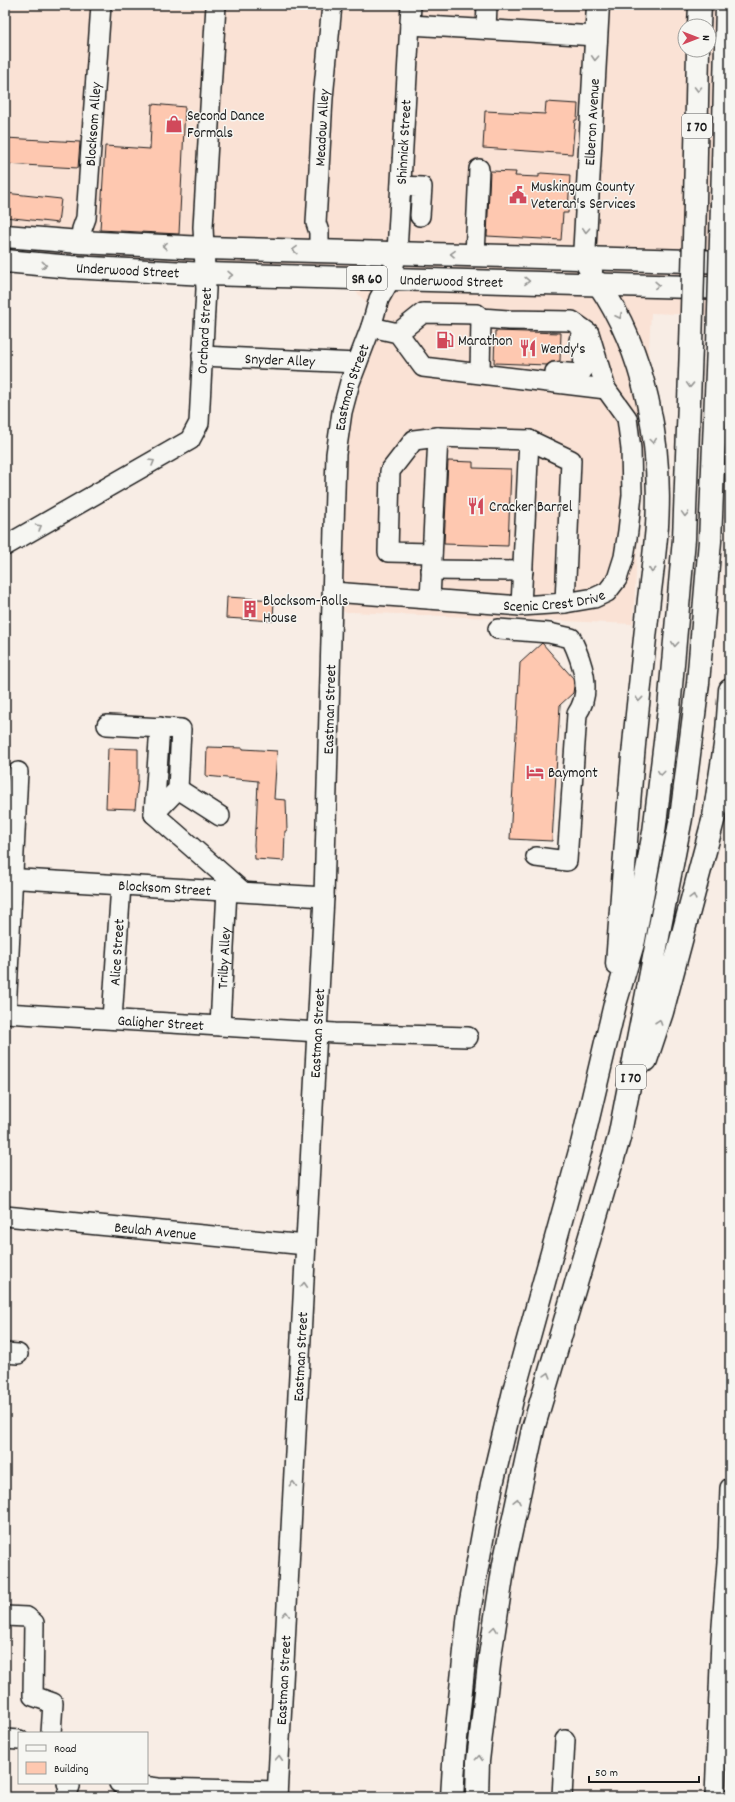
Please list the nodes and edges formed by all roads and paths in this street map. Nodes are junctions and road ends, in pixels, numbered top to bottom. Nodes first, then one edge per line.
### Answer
1 (101, 5) edge
2 (216, 5) edge
3 (332, 5) edge
4 (411, 5) edge
5 (487, 5) edge
6 (598, 5) edge
7 (700, 5) edge
8 (727, 5) edge
9 (699, 18) edge
10 (410, 25) junction
11 (486, 29) junction
12 (596, 36) junction
13 (698, 58) edge
14 (479, 169) dead end
15 (401, 186) junction
16 (420, 216) dead end
17 (5, 236) edge
18 (80, 242) junction
19 (205, 248) junction
20 (319, 251) junction
21 (397, 252) junction
22 (475, 255) junction
23 (584, 258) junction
24 (5, 261) edge
25 (730, 262) edge
26 (206, 274) junction
27 (391, 278) junction
28 (598, 283) junction
29 (730, 288) edge
30 (481, 318) junction
31 (508, 320) junction
32 (371, 326) junction
33 (398, 333) junction
34 (202, 356) junction
35 (357, 363) junction
36 (480, 370) junction
37 (606, 389) junction
38 (438, 437) junction
39 (529, 440) junction
40 (5, 546) edge
41 (432, 561) junction
42 (523, 571) junction
43 (333, 592) junction
44 (430, 599) junction
45 (565, 603) junction
46 (521, 606) junction
47 (498, 628) dead end
48 (730, 690) edge
49 (107, 725) dead end
50 (160, 727) junction
51 (18, 772) dead end
52 (178, 789) junction
53 (154, 814) junction
54 (220, 816) dead end
55 (536, 857) dead end
56 (9, 878) edge
57 (121, 885) junction
58 (235, 891) junction
59 (324, 897) junction
60 (615, 1004) junction
61 (6, 1013) edge
62 (112, 1019) junction
63 (220, 1026) junction
64 (317, 1032) junction
65 (468, 1037) dead end
66 (619, 1138) junction
67 (5, 1216) edge
68 (306, 1245) junction
69 (730, 1488) edge
70 (5, 1616) edge
71 (51, 1732) edge
72 (5, 1739) edge
73 (18, 1740) edge
74 (565, 1740) dead end
75 (127, 1784) edge
76 (277, 1794) edge
77 (452, 1797) edge
78 (477, 1797) edge
79 (562, 1797) edge
80 (714, 1797) edge

1 - 18 street, Blocksom Alley
2 - 19 street, Orchard Street
3 - 20 street, Meadow Alley
4 - 10 street, Shinnick Street
5 - 11 street
6 - 12 main road, Elberon Avenue
7 - 9 main road
8 - 66 main road, I 70, bridge
10 - 11 street
10 - 15 street, Shinnick Street
11 - 12 street
12 -> 23 main road, Elberon Avenue
13 -> 60 main road, I 70, bridge
14 - 22 street
15 - 16 street
15 - 21 street, Shinnick Street
17 - 18 main road, Underwood Street / SR 60
19 -> 18 main road, Underwood Street / SR 60
20 -> 19 main road, Underwood Street / SR 60
19 - 26 street, Orchard Street
20 - 21 main road, Underwood Street / SR 60
22 -> 21 main road, Underwood Street / SR 60
21 - 27 street, Shinnick Street
22 - 23 main road, Underwood Street / SR 60
23 - 25 main road, Underwood Street / SR 60
23 - 28 main road
24 -> 26 main road, Underwood Street / SR 60
26 -> 27 main road, Underwood Street / SR 60
26 - 34 street, Orchard Street
27 -> 28 main road, Underwood Street / SR 60
27 - 32 street, Eastman Street
28 -> 29 main road, Underwood Street / SR 60
28 -> 60 main road
30 - 31 street, Scenic Crest Drive
30 - 33 street, Scenic Crest Drive
30 - 36 street
31 - 36 street
31 - 37 street, Scenic Crest Drive
32 - 33 street
32 - 35 street, Eastman Street
33 - 36 street
34 - 35 street, Snyder Alley
40 -> 34 street, Orchard Street
35 - 43 street, Eastman Street
36 - 37 street
37 - 45 street, Scenic Crest Drive
38 - 39 street
38 - 41 street
38 - 41 street
39 - 42 street
39 - 45 street
41 - 42 street
41 - 44 street
42 - 46 street
43 - 44 street, Scenic Crest Drive
43 - 59 street, Eastman Street
44 - 46 street, Scenic Crest Drive
45 - 46 street, Scenic Crest Drive
47 - 55 street
66 -> 48 main road
49 - 50 street
50 - 52 street
50 - 53 street
51 - 56 street
52 - 53 street
52 - 54 street
53 - 58 street
56 - 57 street, Blocksom Street
56 - 61 street
57 - 58 street, Blocksom Street
57 - 62 street, Alice Street
58 - 59 street, Blocksom Street
58 - 63 street, Trilby Alley
59 - 64 street, Eastman Street
60 - 77 main road, I 70
61 - 62 street, Galigher Street
62 - 63 street, Galigher Street
63 - 64 street, Galigher Street
64 - 65 street, Galigher Street
64 - 68 street, Eastman Street
78 -> 66 main road, I 70
67 - 68 street, Beulah Avenue
76 -> 68 street, Eastman Street
69 - 80 street
70 - 71 street
72 - 73 street
74 - 79 street
75 - 76 street

